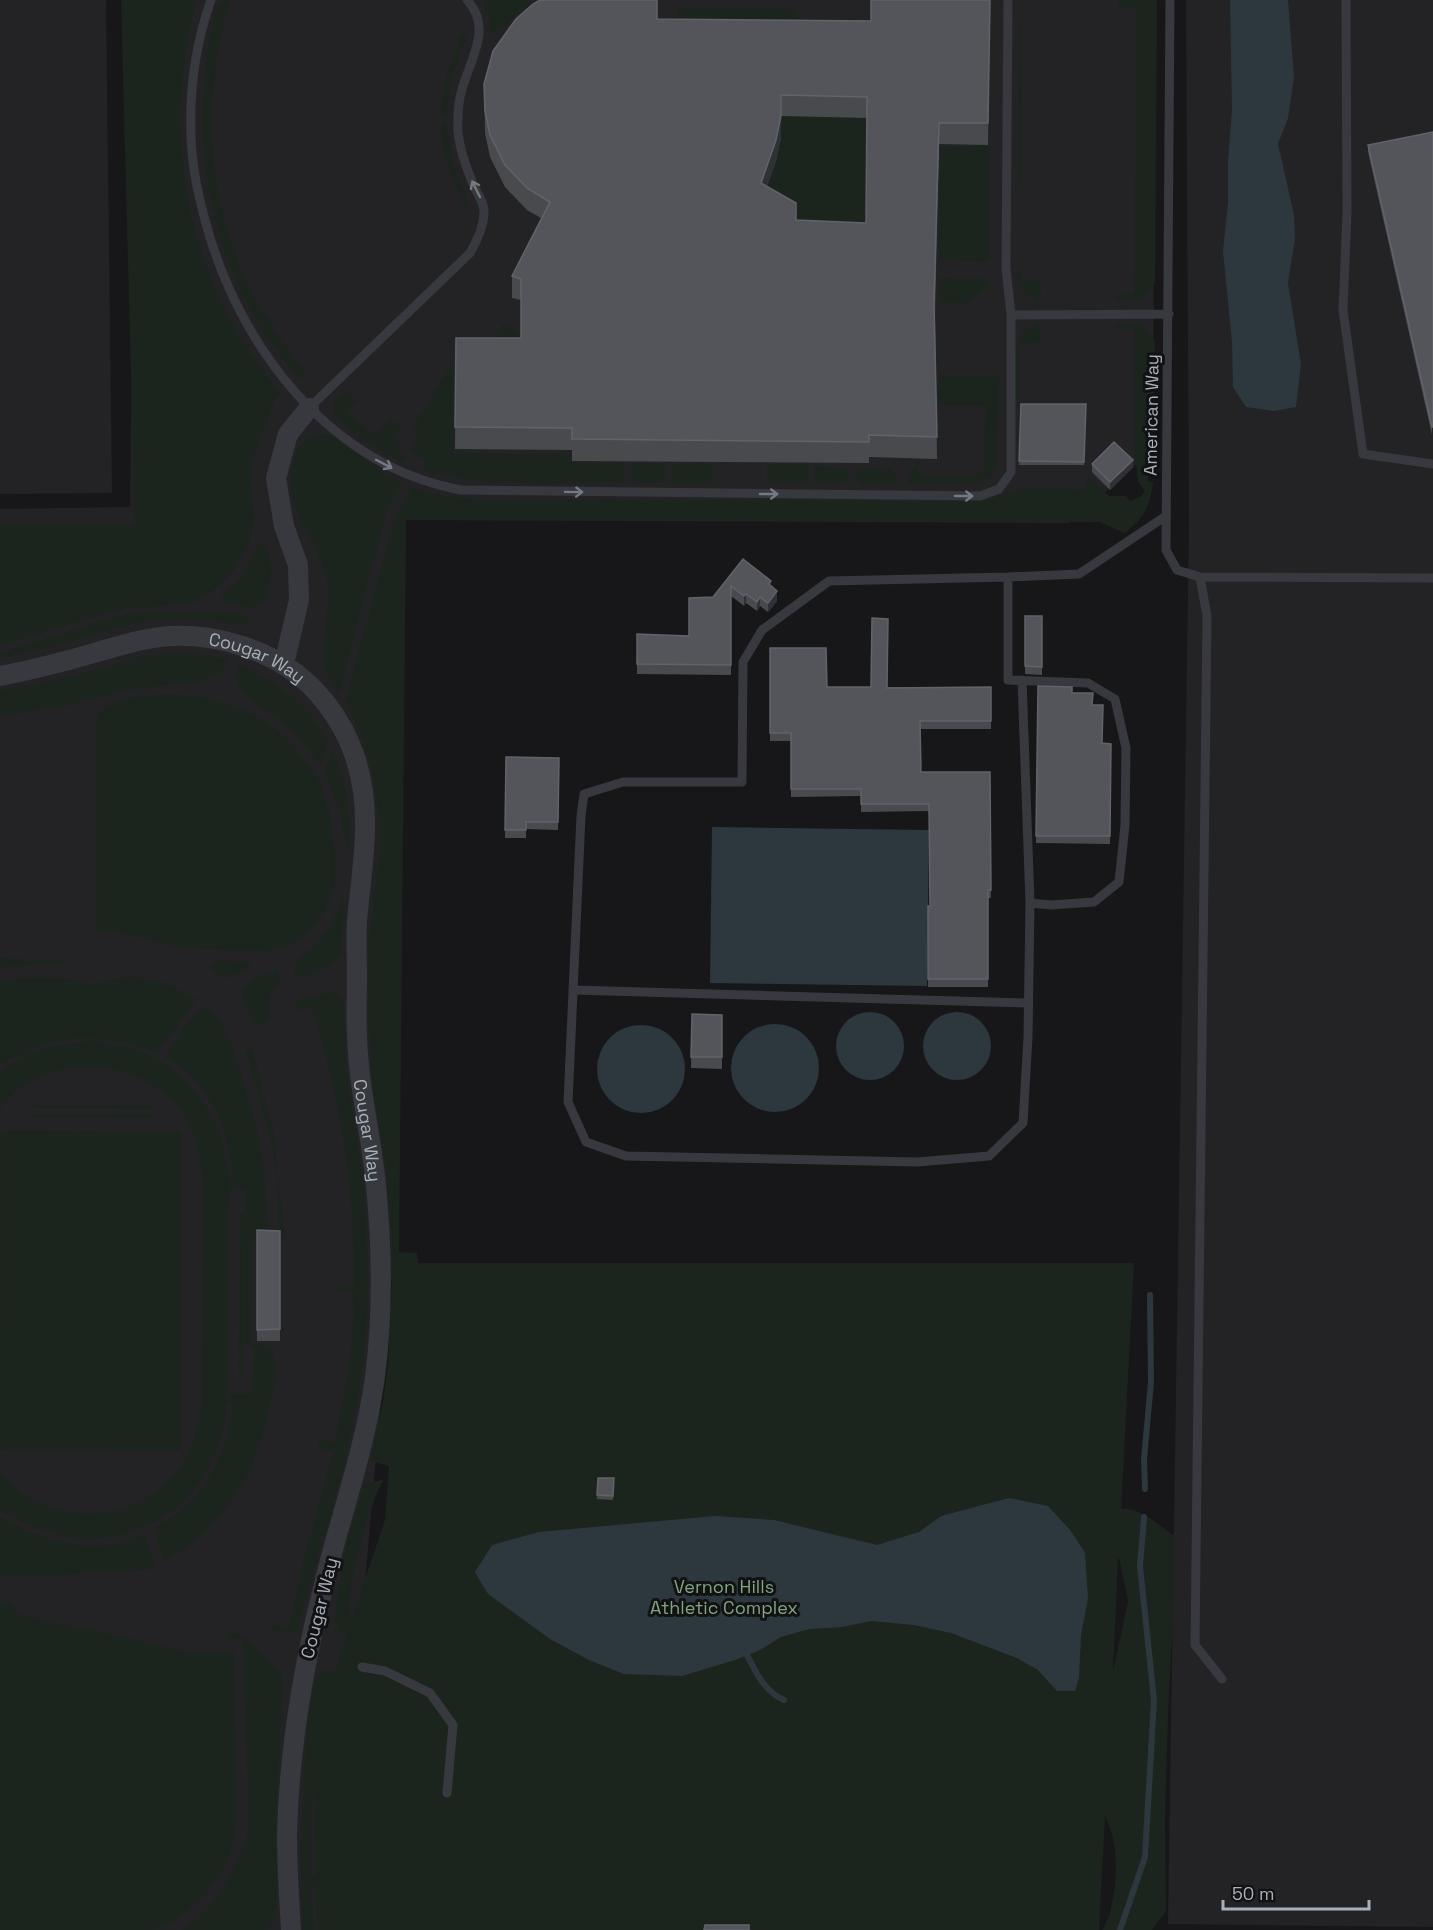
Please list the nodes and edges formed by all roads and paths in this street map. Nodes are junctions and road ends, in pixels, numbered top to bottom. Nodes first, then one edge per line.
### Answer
1 (211, 0) edge
2 (467, 0) edge
3 (1008, 0) edge
4 (1170, 0) edge
5 (1346, 0) edge
6 (1169, 314) junction
7 (1011, 315) junction
8 (309, 408) junction
9 (1433, 464) edge
10 (1166, 516) junction
11 (1008, 577) junction
12 (1200, 577) junction
13 (1433, 578) edge
14 (284, 664) junction
15 (0, 676) edge
16 (1022, 680) junction
17 (1030, 903) junction
18 (573, 990) junction
19 (1028, 1003) junction
20 (362, 1666) dead end
21 (1222, 1679) dead end
22 (447, 1792) dead end
23 (291, 1930) edge

1 - 8 lane
8 -> 2 lane
3 - 7 lane
4 - 6 lane, American Way
5 - 9 lane
6 - 7 lane
6 - 10 lane, American Way
8 -> 7 lane
8 - 14 street
10 - 11 lane
10 - 12 lane, American Way
11 - 16 lane
11 - 18 lane
12 - 13 lane, American Way
12 - 21 lane
14 - 15 street, Cougar Way
14 - 23 street, Cougar Way
16 - 17 lane
16 - 17 lane
17 - 19 lane
18 - 19 lane
18 - 19 lane
20 - 22 lane

